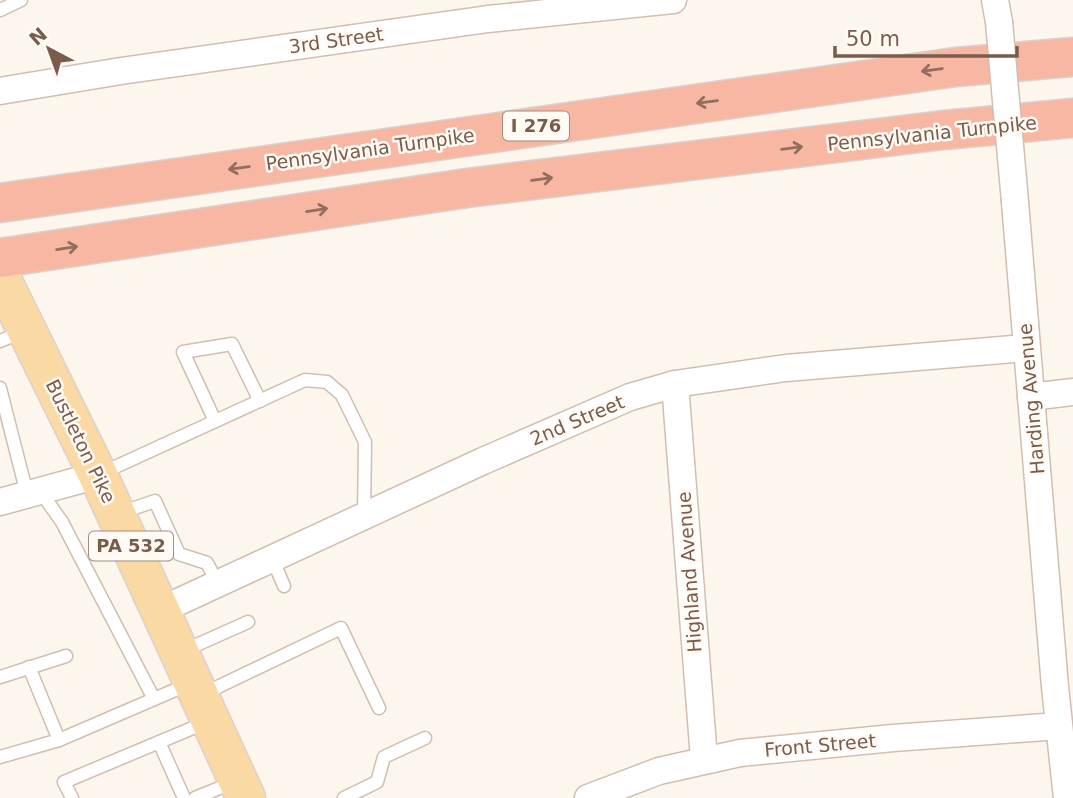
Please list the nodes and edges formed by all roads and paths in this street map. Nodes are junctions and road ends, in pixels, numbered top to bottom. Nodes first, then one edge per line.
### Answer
1 (21, 0) edge
2 (673, 0) edge
3 (640, 1) edge
4 (0, 10) edge
5 (997, 11) edge
6 (1073, 57) edge
7 (0, 91) edge
8 (1073, 118) edge
9 (0, 202) edge
10 (0, 258) edge
11 (9, 311) edge
12 (1026, 348) junction
13 (675, 384) junction
14 (0, 388) edge
15 (1073, 392) edge
16 (1031, 397) junction
17 (260, 401) junction
18 (215, 421) junction
19 (98, 475) junction
20 (34, 493) junction
21 (0, 502) edge
22 (117, 514) junction
23 (364, 516) junction
24 (173, 541) junction
25 (136, 557) junction
26 (272, 558) junction
27 (218, 584) junction
28 (284, 586) dead end
29 (161, 610) junction
30 (248, 622) dead end
31 (66, 656) dead end
32 (29, 667) junction
33 (0, 677) edge
34 (196, 687) junction
35 (154, 699) junction
36 (379, 708) dead end
37 (1059, 726) junction
38 (425, 738) dead end
39 (59, 740) junction
40 (159, 742) junction
41 (0, 757) edge
42 (704, 760) junction
43 (242, 789) edge
44 (72, 798) edge
45 (184, 798) edge
46 (195, 798) edge
47 (344, 798) edge
48 (588, 798) edge
49 (1068, 798) edge

1 - 4 lane
2 - 3 street, 3rd Street
3 - 7 street, 3rd Street
5 - 12 street, Harding Avenue, bridge
6 -> 9 highway, Pennsylvania Turnpike / I 276
10 -> 8 highway, Pennsylvania Turnpike
11 - 19 main road, Bustleton Pike / PA 532
12 - 13 street, 2nd Street
12 - 16 street, Harding Avenue
13 - 23 street, 2nd Street
13 - 42 street, Highland Avenue
14 - 20 lane
15 - 16 street
16 - 37 street, Harding Avenue
17 - 18 lane
17 - 18 lane
17 - 23 lane
18 - 19 lane
19 - 20 street
19 - 22 main road, Bustleton Pike / PA 532
20 - 21 street
20 - 35 lane
22 - 24 lane
22 - 25 main road, Bustleton Pike / PA 532
23 - 26 street, 2nd Street
24 - 25 lane
24 - 27 lane
25 - 29 main road, Bustleton Pike / PA 532
26 - 27 street, 2nd Street
26 - 28 lane
27 - 29 street, 2nd Street
29 - 34 main road, Bustleton Pike / PA 532
30 - 34 lane
31 - 32 lane
32 - 33 lane
32 - 39 lane
34 - 35 lane
34 - 36 lane
34 - 40 lane
34 - 43 main road, Bustleton Pike / PA 532
35 - 39 lane
37 - 42 street, Front Street
37 - 49 street, Harding Avenue
38 - 47 lane
39 - 41 lane
40 - 44 lane
40 - 45 lane
42 - 48 street, Front Street
43 - 46 lane

